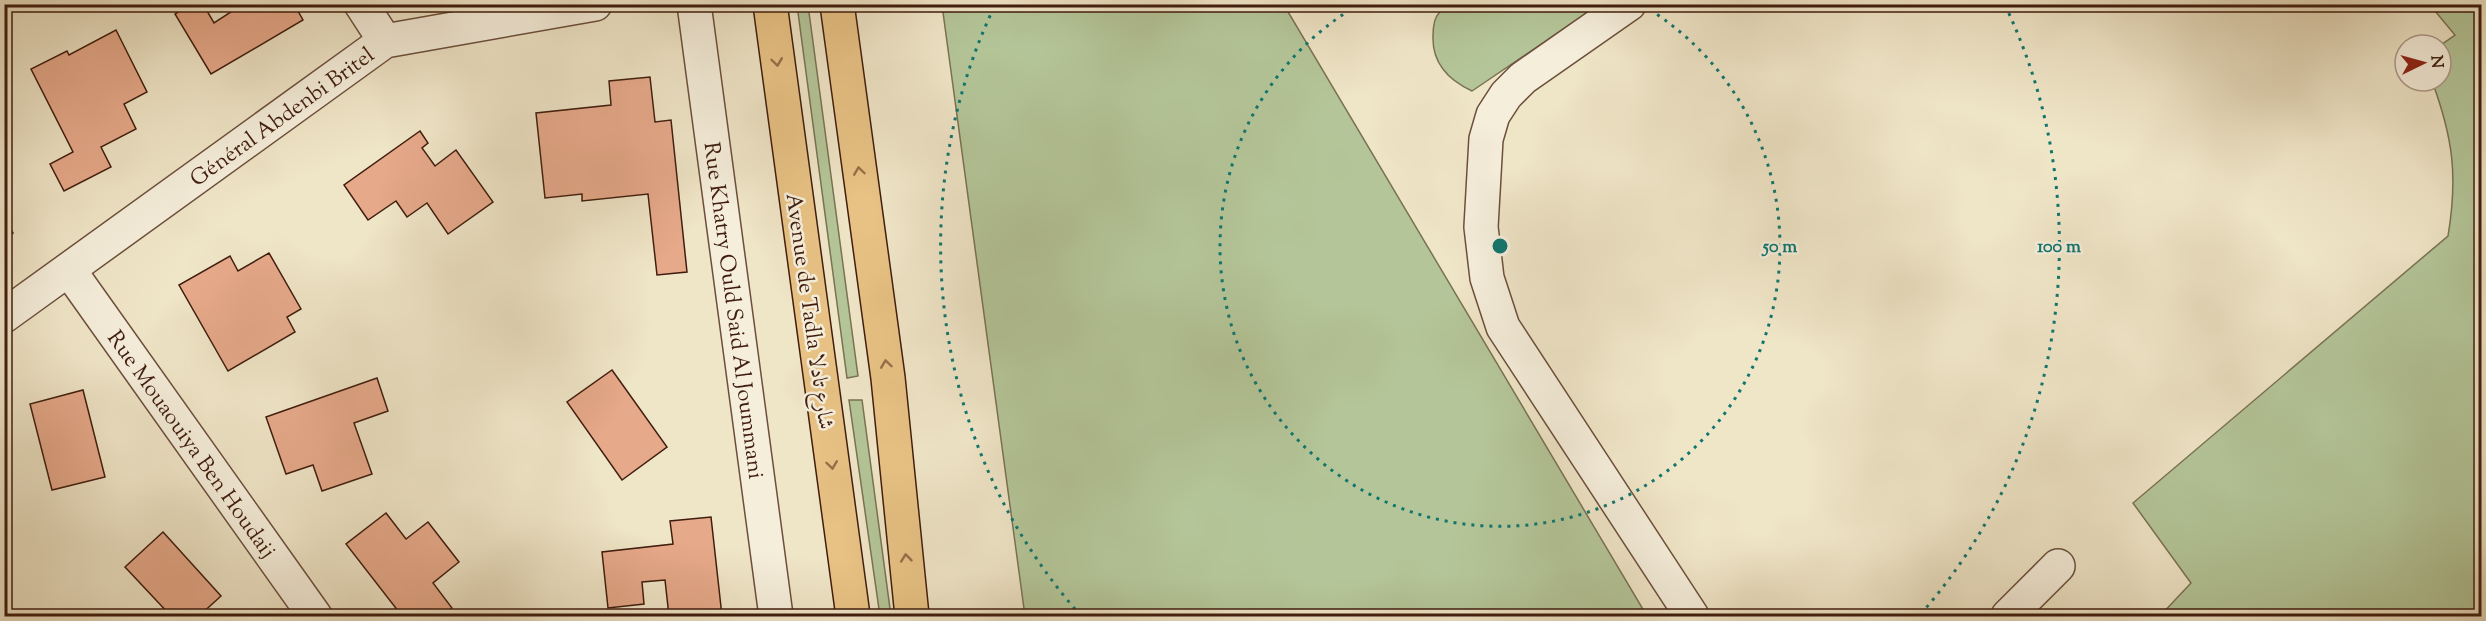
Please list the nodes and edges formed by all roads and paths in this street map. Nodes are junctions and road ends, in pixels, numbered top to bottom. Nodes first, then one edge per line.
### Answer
1 (361, 4) edge
2 (595, 4) edge
3 (694, 4) edge
4 (770, 4) edge
5 (837, 4) edge
6 (1629, 4) edge
7 (384, 41) junction
8 (69, 270) junction
9 (4, 316) edge
10 (2058, 566) dead end
11 (315, 616) edge
12 (776, 616) edge
13 (853, 616) edge
14 (912, 616) edge
15 (1692, 616) edge
16 (2008, 616) edge

1 - 7 street
2 - 7 street, Général Abdenbi Britel
3 - 12 street, Rue Khatry Ould Said Al Joummani
4 -> 13 main road, Avenue de Tadla شارع تادلا
14 -> 5 main road
6 - 15 street
7 - 8 street, Général Abdenbi Britel
8 - 9 street, Général Abdenbi Britel
8 - 11 street, Rue Mouaouiya Ben Houdaij
10 - 16 street

